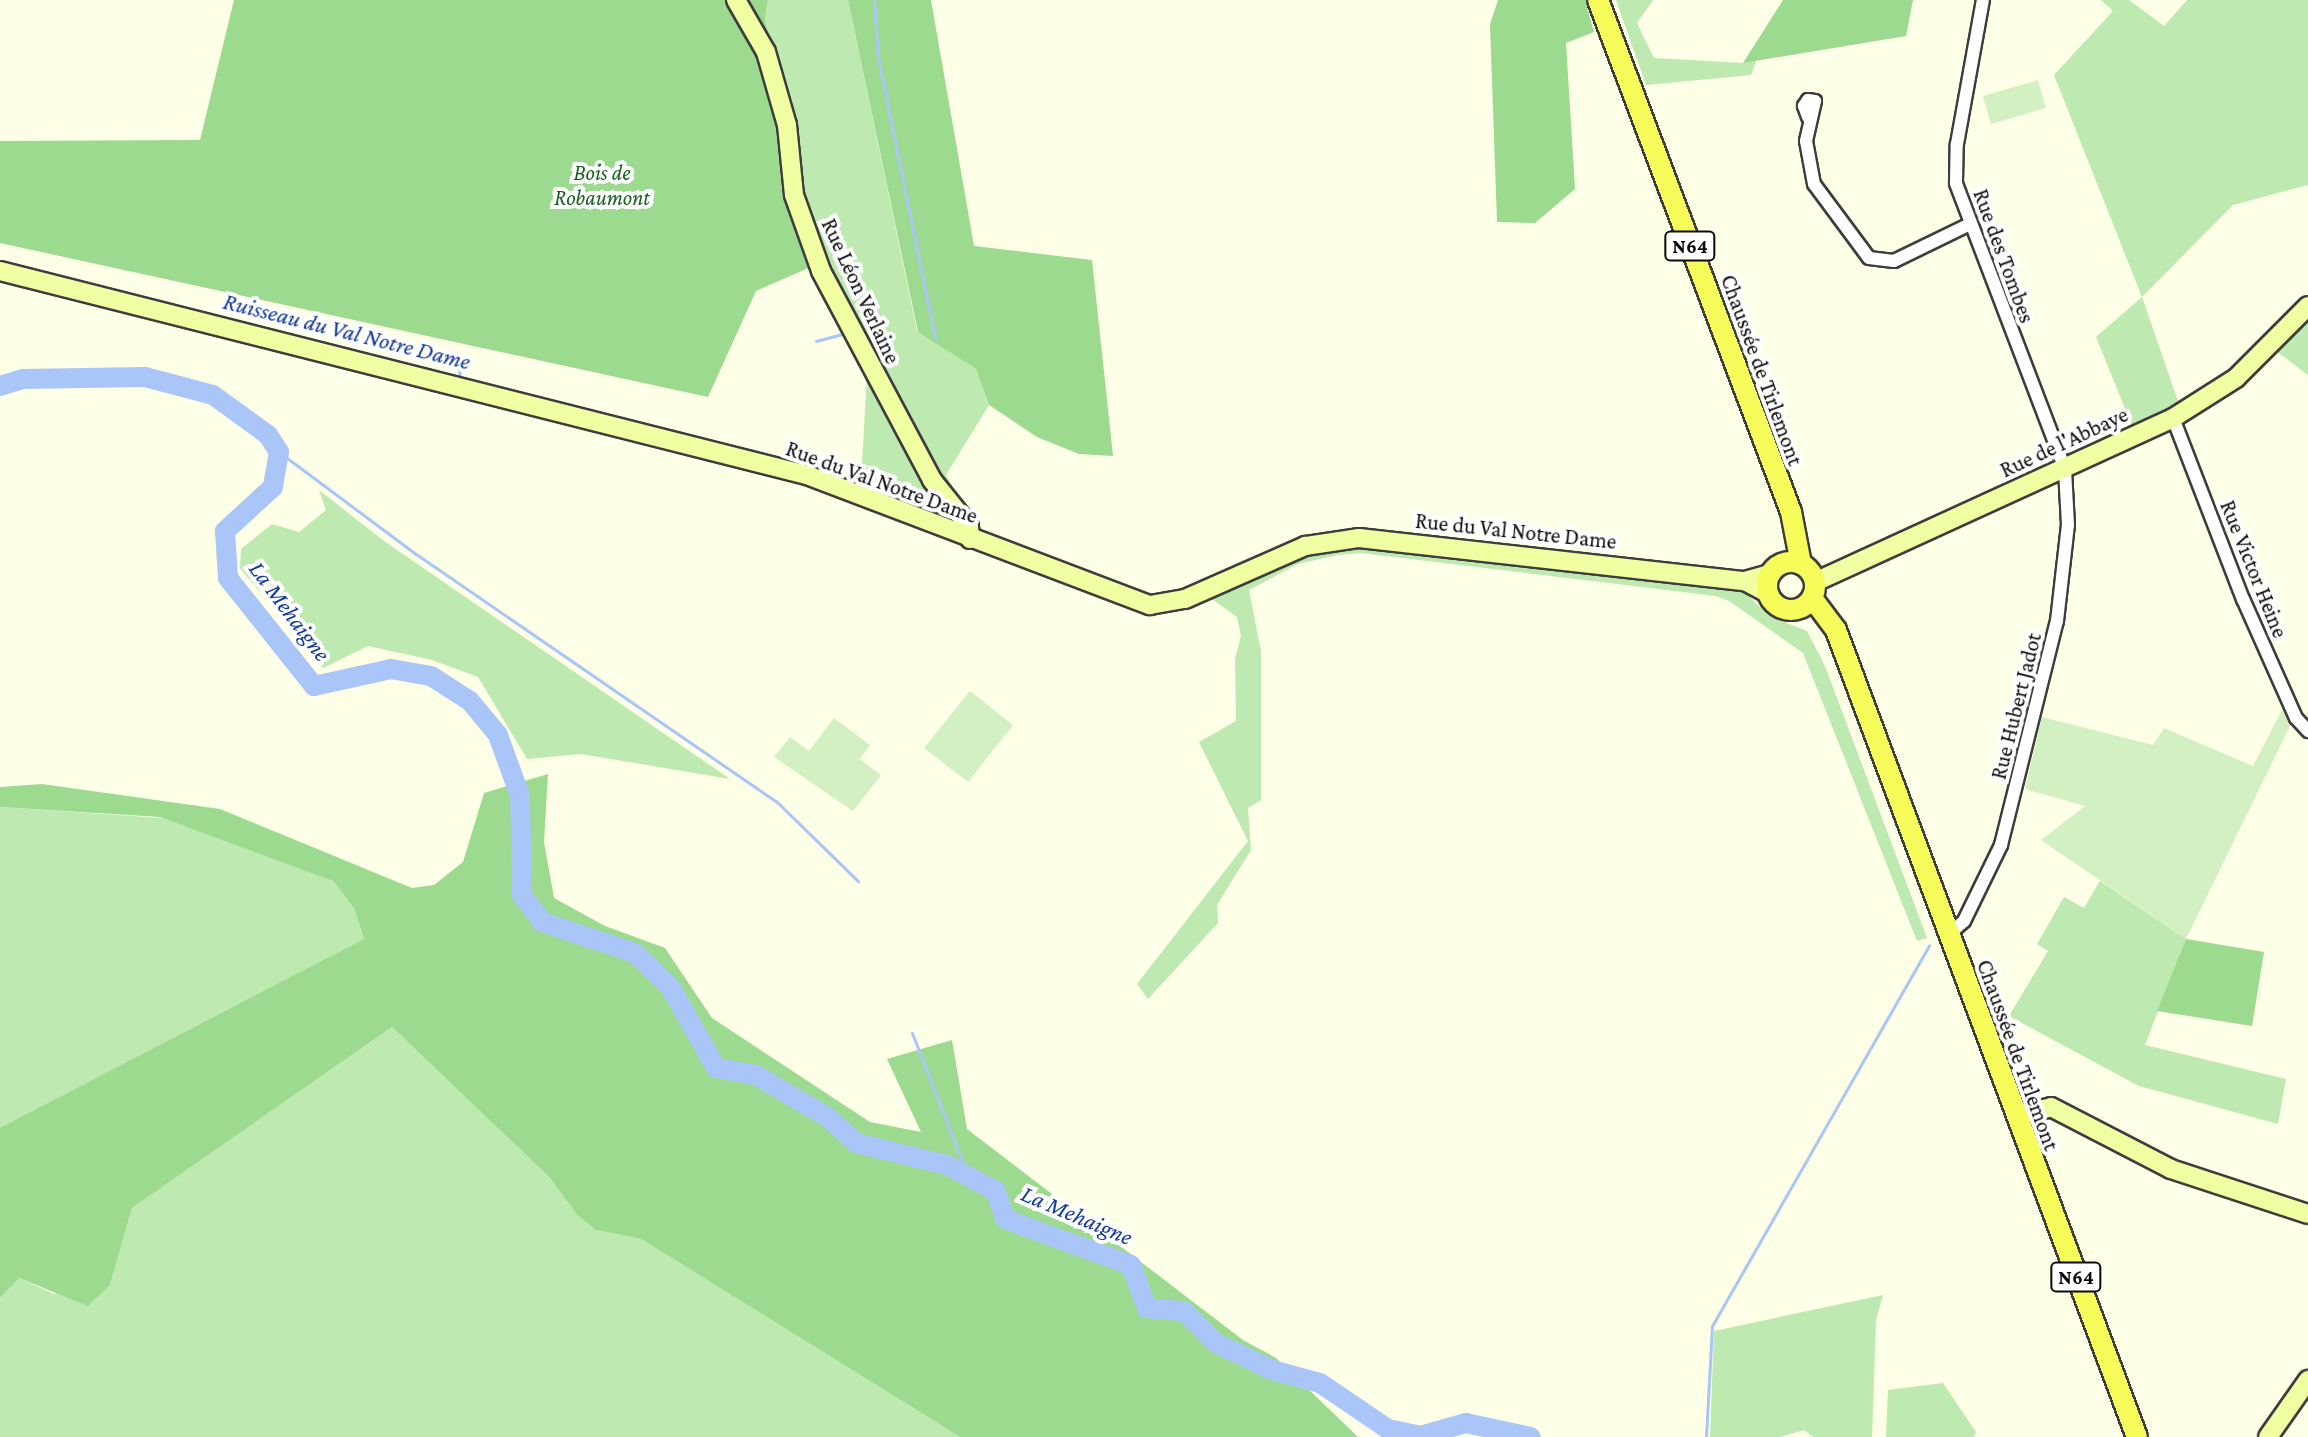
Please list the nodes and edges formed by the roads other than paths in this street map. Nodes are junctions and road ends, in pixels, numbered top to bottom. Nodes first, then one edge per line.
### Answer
1 (736, 0) edge
2 (1598, 0) edge
3 (1983, 0) edge
4 (1808, 117) dead end
5 (1968, 225) junction
6 (0, 271) edge
7 (2308, 306) edge
8 (2173, 418) junction
9 (2065, 469) junction
10 (970, 539) junction
11 (1780, 574) junction
12 (1809, 596) junction
13 (2308, 731) edge
14 (1948, 935) junction
15 (2016, 1116) junction
16 (2308, 1214) edge
17 (2308, 1380) edge
18 (2137, 1437) edge
19 (2268, 1437) edge

1 - 10 main road, Rue Léon Verlaine
2 - 11 main road, Chaussée de Tirlemont / N64
3 - 5 street, Rue des Tombes
4 - 5 street
5 - 9 street, Rue des Tombes
6 - 10 main road, Rue du Val Notre Dame
7 - 8 main road, Rue de l'Abbaye
8 - 9 main road, Rue de l'Abbaye
8 - 13 street, Rue Victor Heine
9 - 12 main road, Rue de l'Abbaye
9 - 14 street, Rue Hubert Jadot
10 - 11 main road, Rue du Val Notre Dame
11 - 12 main road, Chaussée de Tirlemont / N64
11 - 12 main road, Chaussée de Tirlemont / N64
12 - 14 main road, Chaussée de Tirlemont / N64
14 - 15 main road, Chaussée de Tirlemont / N64
15 - 16 main road
15 - 18 main road, Chaussée de Tirlemont / N64
17 - 19 main road

